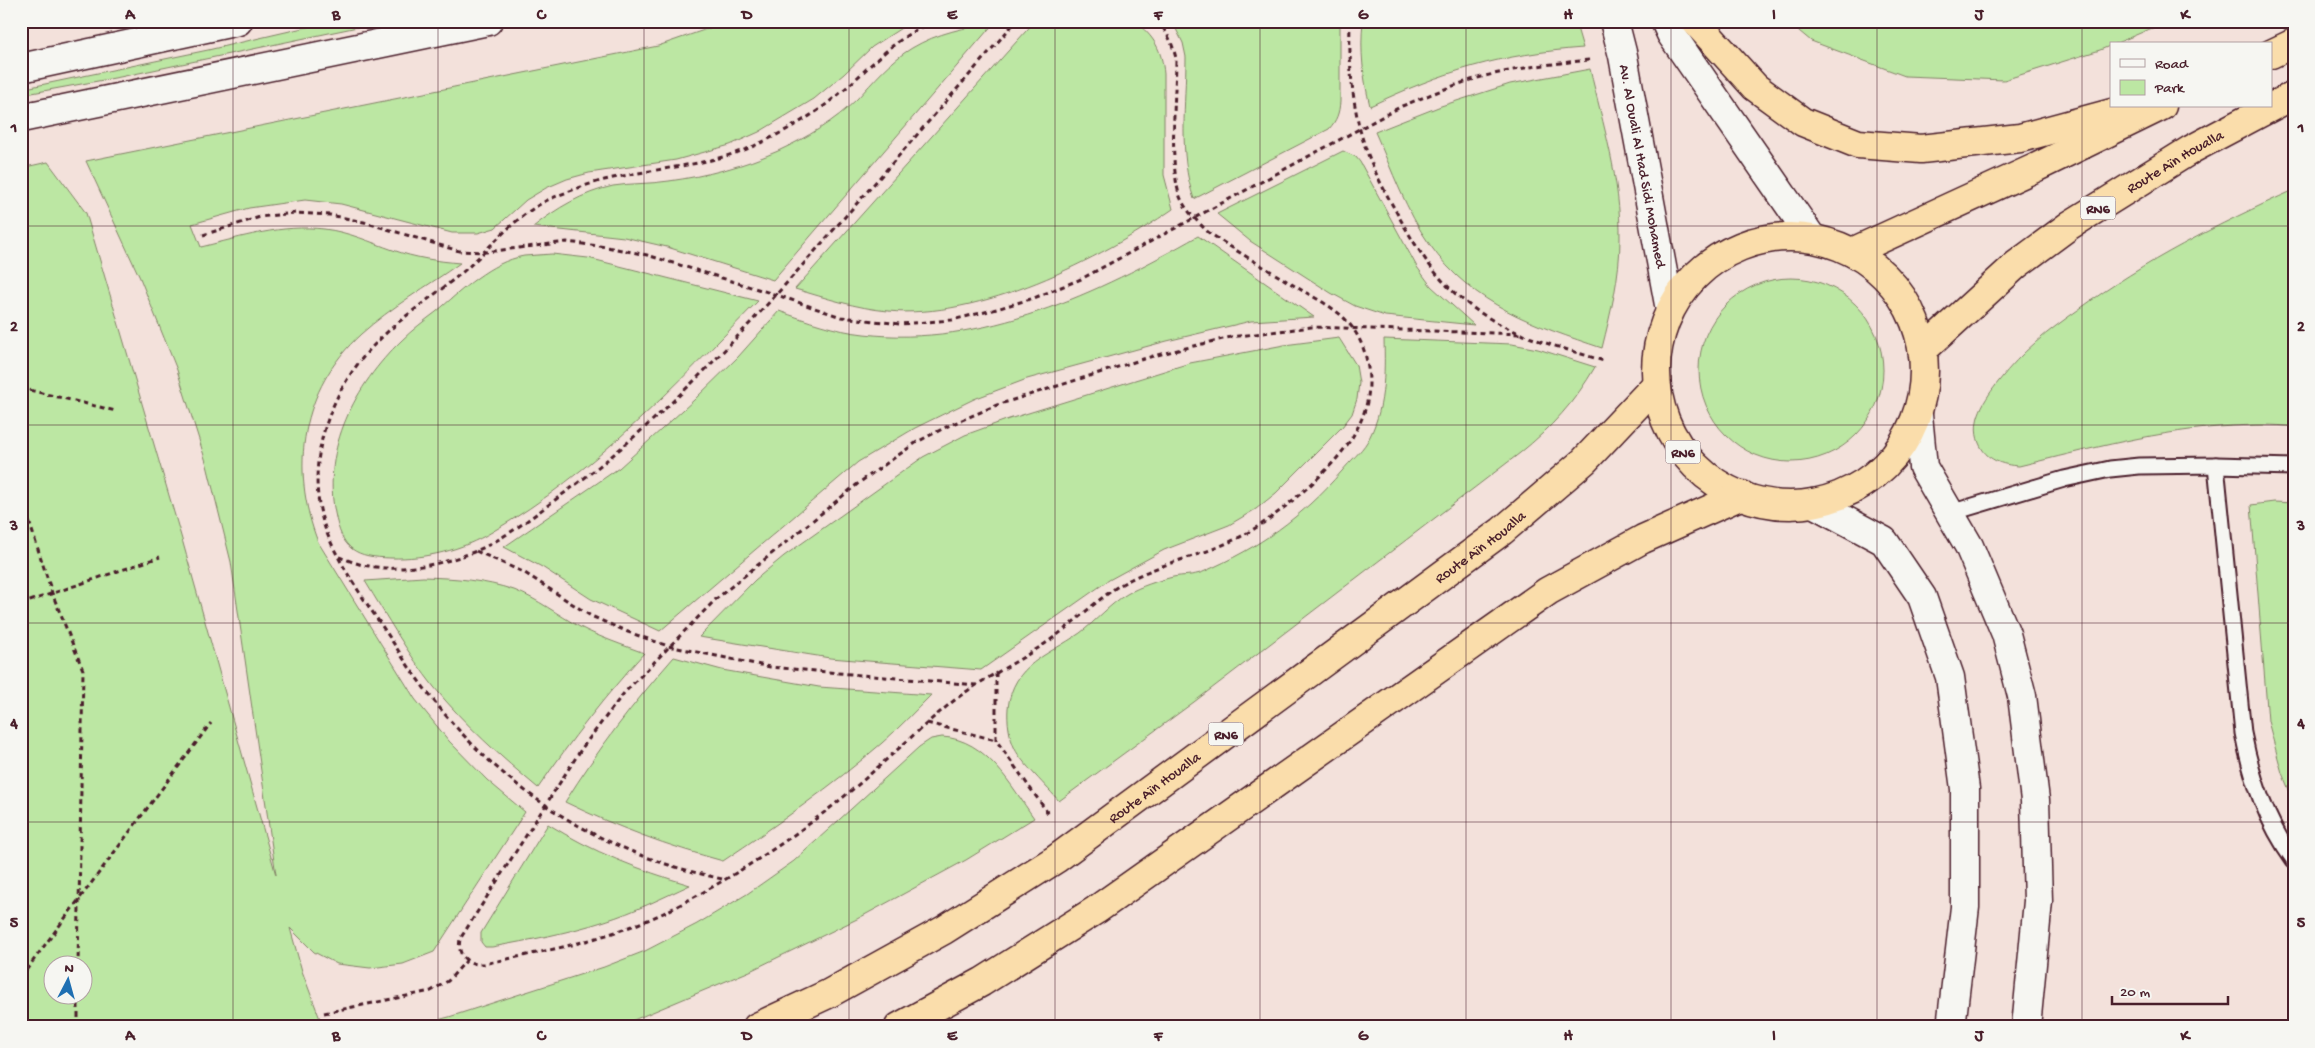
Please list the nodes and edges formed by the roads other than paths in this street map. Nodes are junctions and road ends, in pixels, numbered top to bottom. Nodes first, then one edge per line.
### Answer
1 (238, 21) edge
2 (488, 21) edge
3 (1614, 21) edge
4 (1664, 21) edge
5 (1695, 21) edge
6 (2294, 43) edge
7 (2272, 54) edge
8 (21, 68) edge
9 (2294, 95) edge
10 (2272, 107) edge
11 (2131, 108) edge
12 (2158, 108) edge
13 (2269, 108) edge
14 (21, 118) edge
15 (1812, 238) junction
16 (1852, 252) junction
17 (1670, 310) junction
18 (1923, 350) junction
19 (1656, 385) junction
20 (1918, 415) junction
21 (2216, 465) junction
22 (2294, 467) edge
23 (1742, 495) junction
24 (1813, 503) junction
25 (1950, 513) junction
26 (2294, 860) edge
27 (757, 1027) edge
28 (899, 1027) edge
29 (1951, 1027) edge
30 (2026, 1027) edge

1 - 8 street
2 - 14 street
3 - 17 street, Av. Al Ouali Al Had Sidi Mohamed
4 - 15 street
5 - 11 highway
6 - 7 highway
9 - 10 highway, Route Aïn Houalla / RN6
12 - 16 highway
13 - 18 highway, Route Aïn Houalla / RN6
15 - 16 highway, RN6
15 - 17 highway, RN6
16 - 18 highway, RN6
17 - 19 highway, RN6
18 - 20 highway, RN6
19 - 23 highway, RN6
19 - 27 highway, Route Aïn Houalla / RN6
20 - 24 highway, RN6
20 - 25 street
21 - 22 lane
21 - 25 lane
21 - 26 lane
23 - 24 highway, RN6
23 - 28 highway
24 - 29 street
25 - 30 street

